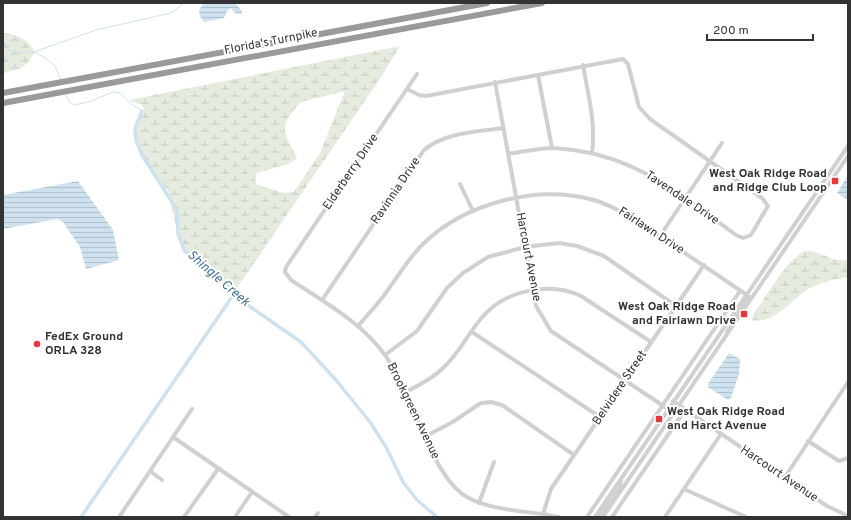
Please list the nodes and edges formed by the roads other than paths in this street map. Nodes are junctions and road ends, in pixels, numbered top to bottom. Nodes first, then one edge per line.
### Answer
1 (487, 3) edge
2 (542, 3) edge
3 (583, 65) junction
4 (417, 74) dead end
5 (538, 75) junction
6 (495, 82) junction
7 (408, 89) junction
8 (3, 93) edge
9 (3, 103) edge
10 (503, 128) junction
11 (722, 143) dead end
12 (848, 146) edge
13 (552, 148) junction
14 (592, 153) junction
15 (508, 154) junction
16 (848, 156) edge
17 (710, 161) junction
18 (460, 184) dead end
19 (816, 194) junction
20 (820, 197) junction
21 (517, 198) junction
22 (685, 198) junction
23 (473, 211) junction
24 (660, 236) junction
25 (525, 247) junction
26 (704, 266) junction
27 (284, 269) joint
28 (534, 290) junction
29 (740, 291) junction
30 (747, 294) junction
31 (322, 300) junction
32 (676, 306) junction
33 (358, 326) junction
34 (472, 332) junction
35 (727, 334) junction
36 (651, 342) junction
37 (385, 355) junction
38 (625, 380) junction
39 (848, 382) edge
40 (406, 392) junction
41 (673, 401) junction
42 (663, 405) junction
43 (679, 406) junction
44 (192, 409) dead end
45 (668, 409) junction
46 (685, 410) junction
47 (674, 413) junction
48 (600, 417) junction
49 (721, 434) junction
50 (426, 436) junction
51 (173, 437) junction
52 (808, 441) junction
53 (574, 455) junction
54 (848, 458) edge
55 (494, 462) dead end
56 (218, 469) junction
57 (150, 471) junction
58 (785, 477) junction
59 (621, 479) junction
60 (162, 480) dead end
61 (684, 489) junction
62 (252, 492) junction
63 (479, 503) junction
64 (543, 514) junction
65 (848, 516) edge
66 (119, 517) edge
67 (184, 517) edge
68 (235, 517) edge
69 (289, 517) edge
70 (559, 517) edge
71 (587, 517) edge
72 (595, 517) edge
73 (599, 517) edge
74 (603, 517) edge
75 (612, 517) edge
76 (665, 517) edge
77 (746, 517) edge

1 - 8 highway, Florida's Turnpike
2 - 9 highway, Florida's Turnpike
3 - 5 street
3 - 14 street
3 - 17 street
4 - 7 street, Elderberry Drive
5 - 6 street
5 - 13 street
6 - 7 street
6 - 10 street, Harcourt Avenue
7 - 27 street, Elderberry Drive
10 - 15 street, Harcourt Avenue
10 - 31 street, Ravinnia Drive
11 - 17 street
12 - 19 street
13 - 14 street, Tavendale Drive
13 - 15 street, Tavendale Drive
14 - 22 street, Tavendale Drive
15 - 21 street, Harcourt Avenue
16 - 20 street
17 - 22 street
17 - 22 street, Tavendale Drive
18 - 23 street
19 - 20 street
19 - 30 street
20 - 35 street
21 - 23 street, Fairlawn Drive
21 - 24 street, Fairlawn Drive
21 - 25 street, Harcourt Avenue
22 - 24 street
23 - 33 street, Fairlawn Drive
24 - 26 street, Fairlawn Drive
25 - 28 street, Harcourt Avenue
25 - 32 street
25 - 37 street
26 - 29 street, Fairlawn Drive
26 - 32 street, Belvidere Street
27 - 31 street, Brookgreen Avenue
28 - 34 street
28 - 36 street
28 - 38 street, Harcourt Avenue
29 - 30 street, Fairlawn Drive
29 - 42 street
30 - 35 street
30 - 41 street
31 - 33 street, Brookgreen Avenue
32 - 36 street, Belvidere Street
33 - 37 street, Brookgreen Avenue
34 - 40 street
34 - 48 street
35 - 43 street
36 - 38 street, Belvidere Street
37 - 40 street, Brookgreen Avenue
38 - 42 street, Harcourt Avenue
38 - 48 street, Belvidere Street
39 - 52 street
40 - 50 street, Brookgreen Avenue
41 - 43 street, Harcourt Avenue
41 - 45 street
42 - 45 street, Harcourt Avenue
42 - 71 street
43 - 46 street, Harcourt Avenue
43 - 47 street
44 - 51 street
45 - 47 street, Harcourt Avenue
45 - 59 street
46 - 49 street, Harcourt Avenue
46 - 75 street
47 - 74 street
48 - 53 street, Belvidere Street
49 - 58 street, Harcourt Avenue
49 - 61 street
50 - 53 street
50 - 63 street, Brookgreen Avenue
51 - 56 street
51 - 57 street
52 - 54 street
52 - 58 street
53 - 64 street, Belvidere Street
55 - 63 street
56 - 62 street
56 - 67 street
57 - 60 street
57 - 66 street
58 - 65 street, Harcourt Avenue
59 - 72 street
59 - 73 street
61 - 76 street
61 - 77 street
62 - 68 street
62 - 69 street
63 - 64 street, Brookgreen Avenue
64 - 70 street, Brookgreen Avenue

